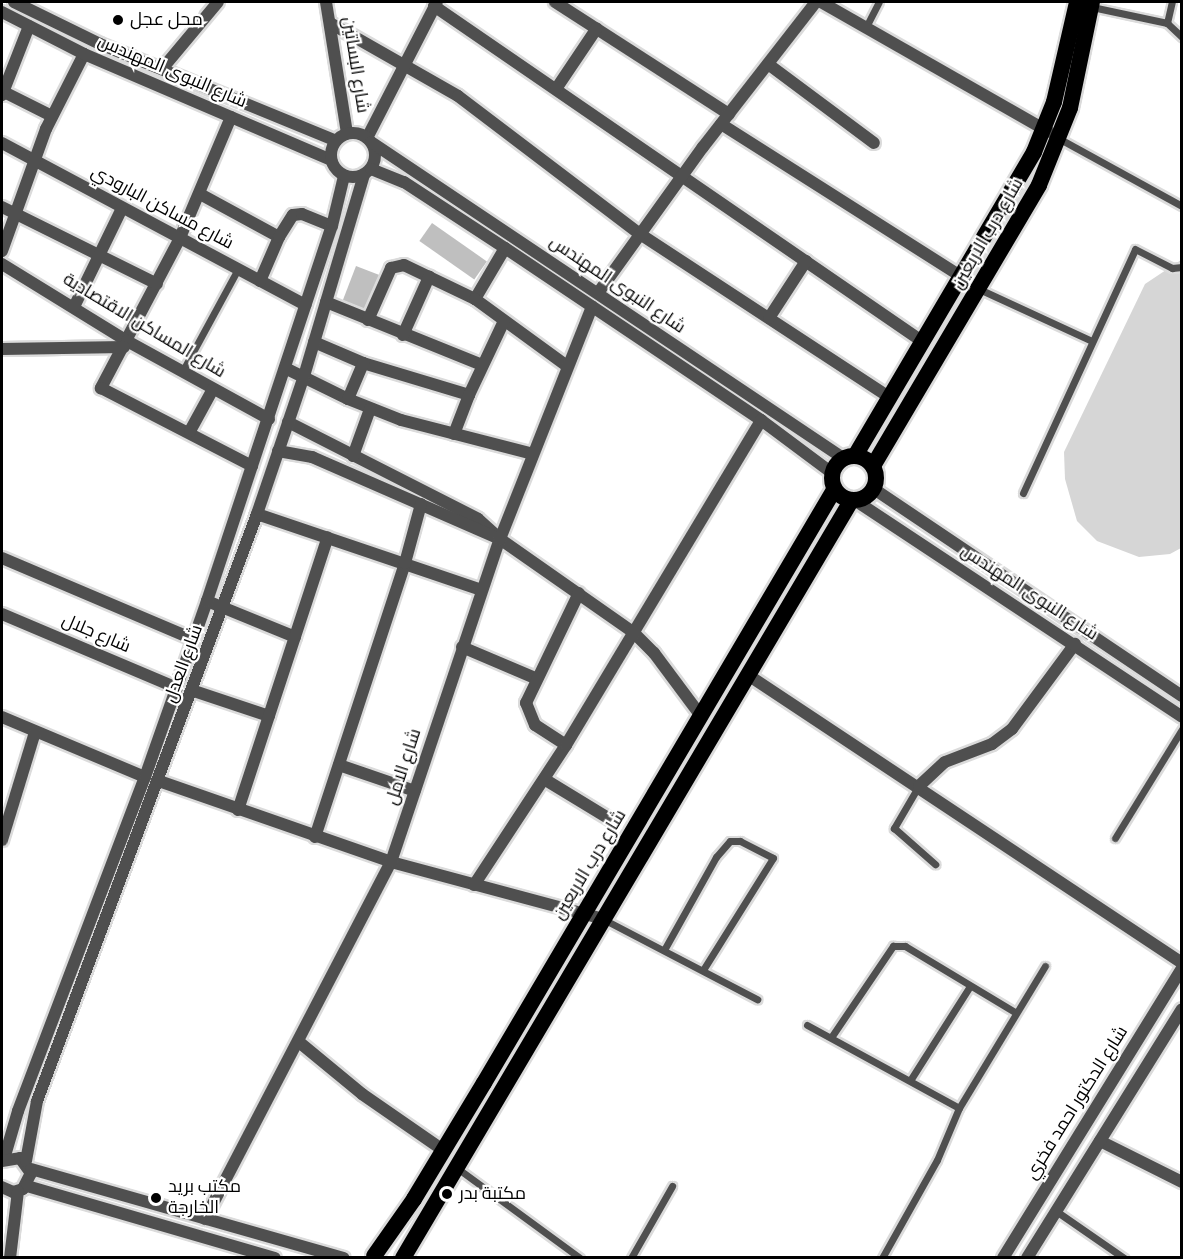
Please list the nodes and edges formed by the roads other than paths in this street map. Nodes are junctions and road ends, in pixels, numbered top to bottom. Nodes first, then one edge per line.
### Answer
1 (14, 2) edge
2 (218, 2) edge
3 (327, 2) edge
4 (555, 2) edge
5 (818, 2) edge
6 (879, 2) edge
7 (1172, 2) edge
8 (1087, 3) edge
9 (435, 4) edge
10 (2, 12) edge
11 (330, 23) junction
12 (1167, 23) junction
13 (30, 26) junction
14 (866, 27) junction
15 (597, 28) junction
16 (1182, 36) edge
17 (84, 54) junction
18 (403, 64) junction
19 (768, 64) junction
20 (162, 69) junction
21 (556, 89) junction
22 (2, 93) edge
23 (729, 114) junction
24 (52, 116) junction
25 (231, 117) junction
26 (721, 124) junction
27 (1044, 130) junction
28 (347, 133) junction
29 (1060, 139) junction
30 (369, 140) junction
31 (336, 141) junction
32 (2, 143) edge
33 (874, 143) dead end
34 (331, 160) junction
35 (34, 161) junction
36 (368, 172) junction
37 (344, 176) junction
38 (682, 176) junction
39 (200, 194) junction
40 (1182, 206) edge
41 (2, 207) edge
42 (122, 207) junction
43 (15, 214) junction
44 (332, 226) junction
45 (640, 234) junction
46 (279, 237) junction
47 (180, 238) junction
48 (505, 248) junction
49 (2, 251) edge
50 (99, 255) junction
51 (806, 261) junction
52 (2, 264) edge
53 (1182, 267) edge
54 (238, 269) junction
55 (429, 277) junction
56 (962, 277) junction
57 (260, 281) junction
58 (158, 284) junction
59 (979, 289) junction
60 (598, 293) junction
61 (475, 299) junction
62 (327, 302) junction
63 (306, 305) junction
64 (74, 307) junction
65 (592, 307) junction
66 (769, 318) junction
67 (368, 320) junction
68 (504, 321) junction
69 (403, 335) junction
70 (1092, 341) junction
71 (314, 342) junction
72 (923, 342) junction
73 (125, 344) junction
74 (2, 349) edge
75 (363, 363) junction
76 (482, 365) junction
77 (567, 366) junction
78 (285, 368) junction
79 (182, 372) junction
80 (304, 376) junction
81 (213, 388) junction
82 (469, 395) junction
83 (889, 398) junction
84 (348, 399) junction
85 (370, 409) junction
86 (269, 419) junction
87 (761, 420) junction
88 (288, 422) junction
89 (190, 431) junction
90 (454, 434) junction
91 (278, 451) junction
92 (533, 454) junction
93 (353, 456) junction
94 (849, 457) junction
95 (252, 466) junction
96 (873, 466) junction
97 (832, 473) junction
98 (873, 489) junction
99 (834, 490) junction
100 (1023, 493) dead end
101 (854, 501) junction
102 (421, 504) junction
103 (257, 514) junction
104 (328, 537) junction
105 (500, 539) junction
106 (2, 558) edge
107 (405, 563) junction
108 (482, 590) junction
109 (579, 594) junction
110 (207, 600) junction
111 (224, 607) junction
112 (2, 616) edge
113 (633, 632) junction
114 (295, 637) junction
115 (193, 639) junction
116 (1075, 644) junction
117 (462, 647) junction
118 (748, 675) junction
119 (535, 678) junction
120 (177, 688) junction
121 (194, 691) junction
122 (1182, 696) edge
123 (701, 716) junction
124 (2, 717) edge
125 (268, 717) junction
126 (1182, 717) edge
127 (1182, 729) edge
128 (35, 732) junction
129 (566, 745) junction
130 (339, 765) junction
131 (145, 777) junction
132 (544, 779) junction
133 (159, 781) junction
134 (919, 786) junction
135 (415, 791) junction
136 (238, 810) junction
137 (613, 821) dead end
138 (315, 837) junction
139 (1115, 838) dead end
140 (2, 840) edge
141 (391, 862) junction
142 (935, 864) dead end
143 (474, 885) junction
144 (585, 913) junction
145 (603, 919) junction
146 (664, 951) junction
147 (1182, 963) edge
148 (1045, 966) dead end
149 (1182, 968) edge
150 (703, 970) junction
151 (970, 986) junction
152 (757, 999) dead end
153 (1182, 1008) edge
154 (1015, 1012) junction
155 (807, 1025) dead end
156 (1145, 1028) junction
157 (832, 1036) junction
158 (1162, 1039) junction
159 (299, 1042) junction
160 (910, 1079) junction
161 (484, 1083) junction
162 (499, 1092) junction
163 (470, 1107) junction
164 (959, 1108) junction
165 (485, 1116) junction
166 (1100, 1141) junction
167 (443, 1150) junction
168 (3, 1160) edge
169 (28, 1165) junction
170 (454, 1167) junction
171 (1182, 1182) edge
172 (672, 1186) dead end
173 (2, 1187) edge
174 (23, 1189) junction
175 (1056, 1211) junction
176 (183, 1213) junction
177 (211, 1220) junction
178 (179, 1229) junction
179 (212, 1239) junction
180 (1013, 1241) junction
181 (1028, 1254) edge
182 (10, 1257) edge
183 (275, 1257) edge
184 (344, 1257) edge
185 (375, 1257) edge
186 (403, 1257) edge
187 (580, 1257) edge
188 (631, 1257) edge
189 (882, 1257) edge
190 (1003, 1257) edge
191 (1124, 1257) edge

1 - 20 street, شارع النبوى المهندس
2 - 20 street
3 - 11 street, شارع البساتين
4 - 15 street
5 - 14 street
5 - 19 street
6 - 14 lane
7 - 12 lane
8 - 12 lane
8 - 27 highway, شارع درب الاربعين
8 - 29 highway, شارع درب الاربعين
9 - 18 street
9 - 21 street
10 - 13 street, شارع النبوى المهندس
11 - 18 street
11 - 28 street, شارع البساتين
12 - 16 lane
13 - 17 street, شارع النبوى المهندس
13 - 22 street
14 - 27 street
15 - 21 street
15 - 23 street
17 - 24 street
17 - 25 street, شارع النبوى المهندس
18 - 30 street
18 - 45 street
19 - 23 street
19 - 33 street
20 - 31 street, شارع النبوى المهندس
21 - 38 street
22 - 24 street
23 - 26 street
24 - 35 street
25 - 34 street, شارع النبوى المهندس
25 - 39 street
26 - 38 street
26 - 56 street
27 - 29 street
27 - 56 highway, شارع درب الاربعين
28 - 30 street
28 - 31 street
29 - 40 lane
29 - 59 highway, شارع درب الاربعين
30 - 36 street
30 - 60 street, شارع النبوى المهندس
31 - 34 street
32 - 35 street, شارع مساكن البارودي
34 - 37 street
35 - 42 street, شارع مساكن البارودي
35 - 43 street
36 - 37 street
36 - 48 street, شارع النبوى المهندس
36 - 62 street, شارع العدل
37 - 44 street, شارع العدل
38 - 45 street
38 - 51 street
39 - 46 street
39 - 47 street
41 - 43 street
42 - 47 street, شارع مساكن البارودي
42 - 50 street
43 - 49 street
43 - 50 street
44 - 46 street
44 - 63 street, شارع العدل
45 - 60 street
45 - 66 street
46 - 57 street
47 - 54 street, شارع مساكن البارودي
47 - 58 street
48 - 61 street
48 - 65 street, شارع النبوى المهندس
50 - 58 street
50 - 64 street
51 - 66 street
51 - 72 street
52 - 64 street, شارع المساكن الاقتصادية
53 - 70 lane
54 - 57 street, شارع مساكن البارودي
54 - 79 lane
55 - 61 street
55 - 67 street
55 - 69 street
56 - 72 highway, شارع درب الاربعين
57 - 63 street, شارع مساكن البارودي
58 - 73 street
59 - 70 lane
59 - 96 highway, شارع درب الاربعين
60 - 94 street, شارع النبوى المهندس
61 - 68 street
62 - 67 street
62 - 71 street, شارع العدل
63 - 78 street, شارع العدل
64 - 73 street, شارع المساكن الاقتصادية
65 - 77 street, شارع الامل
65 - 87 street, شارع النبوى المهندس
66 - 83 street
67 - 69 street
68 - 76 street
68 - 77 street
69 - 76 street
70 - 100 lane
71 - 75 street
71 - 80 street, شارع العدل
72 - 83 highway, شارع درب الاربعين
73 - 74 street
73 - 79 street, شارع المساكن الاقتصادية
73 - 89 street
75 - 82 street
75 - 84 street
76 - 82 street
77 - 92 street, شارع الامل
78 - 80 street
78 - 86 street, شارع العدل
79 - 81 street, شارع المساكن الاقتصادية
80 - 84 street
80 - 88 street, شارع العدل
81 - 86 street, شارع المساكن الاقتصادية
81 - 89 street
82 - 90 street
83 - 94 highway, شارع درب الاربعين
84 - 85 street
85 - 90 street
85 - 93 street
86 - 95 street, شارع العدل
87 - 97 street, شارع النبوى المهندس
87 - 113 street
88 - 91 street, شارع العدل
88 - 93 street
89 - 95 street
90 - 92 street
91 - 102 street
91 - 103 street, شارع العدل
92 - 105 street, شارع الامل
93 - 105 street
94 - 96 highway
94 - 97 highway
95 - 110 street, شارع العدل
96 - 98 highway
97 - 99 highway
98 - 101 highway
98 - 122 street, شارع النبوى المهندس
99 - 101 highway
99 - 123 highway, شارع درب الاربعين
101 - 116 street, شارع النبوى المهندس
101 - 118 highway
102 - 105 street
102 - 107 street
103 - 104 street
103 - 111 street, شارع العدل
104 - 107 street
104 - 114 street
105 - 108 street, شارع الامل
105 - 109 street
106 - 115 street
107 - 108 street
107 - 130 street
108 - 117 street, شارع الامل
109 - 113 street
109 - 119 street
110 - 111 street
110 - 115 street, شارع العدل
111 - 114 street
111 - 121 street, شارع العدل
112 - 120 street, شارع جلال
113 - 123 street
113 - 129 street
114 - 125 street
115 - 120 street, شارع العدل
116 - 126 street, شارع النبوى المهندس
116 - 134 street
117 - 119 street
117 - 135 street, شارع الامل
118 - 134 street
118 - 145 highway
119 - 129 street
120 - 131 street, شارع العدل
121 - 125 street
121 - 133 street, شارع العدل
123 - 144 highway, شارع درب الاربعين
124 - 128 street
125 - 136 street
127 - 139 lane
128 - 131 street
128 - 140 street
129 - 132 street
130 - 135 street
130 - 138 street
131 - 168 street, شارع العدل
132 - 137 street
132 - 143 street
133 - 136 street
133 - 169 street, شارع العدل
134 - 142 lane
134 - 147 street
135 - 141 street, شارع الامل
136 - 138 street
138 - 141 street
141 - 143 street
141 - 159 street, شارع الامل
143 - 144 street
144 - 145 street
144 - 161 highway, شارع درب الاربعين
145 - 146 lane
145 - 162 highway
146 - 150 lane
146 - 150 lane
148 - 154 lane
149 - 156 street, شارع الدكتور احمد فخري
150 - 152 lane
151 - 154 lane
151 - 157 lane
151 - 160 lane
153 - 158 street
154 - 164 lane
155 - 157 lane
156 - 158 street
156 - 180 street, شارع الدكتور احمد فخري
157 - 160 lane
158 - 166 street
159 - 167 street
159 - 177 street, شارع الامل
160 - 164 lane
161 - 162 highway
161 - 163 highway, شارع درب الاربعين
162 - 165 highway
163 - 165 highway
163 - 167 highway, شارع درب الاربعين
164 - 189 lane
165 - 170 highway
166 - 171 street
166 - 175 street
167 - 185 highway, شارع درب الاربعين
168 - 169 street
169 - 174 street, شارع العدل
169 - 176 street
170 - 186 highway
170 - 187 lane
172 - 188 lane
173 - 174 street
174 - 178 street
174 - 182 street, شارع العدل
175 - 181 street
175 - 191 lane
176 - 177 street
176 - 178 street
177 - 179 street, شارع الامل
177 - 184 street
178 - 179 street
179 - 183 street
180 - 181 street
180 - 190 street, شارع الدكتور احمد فخري

